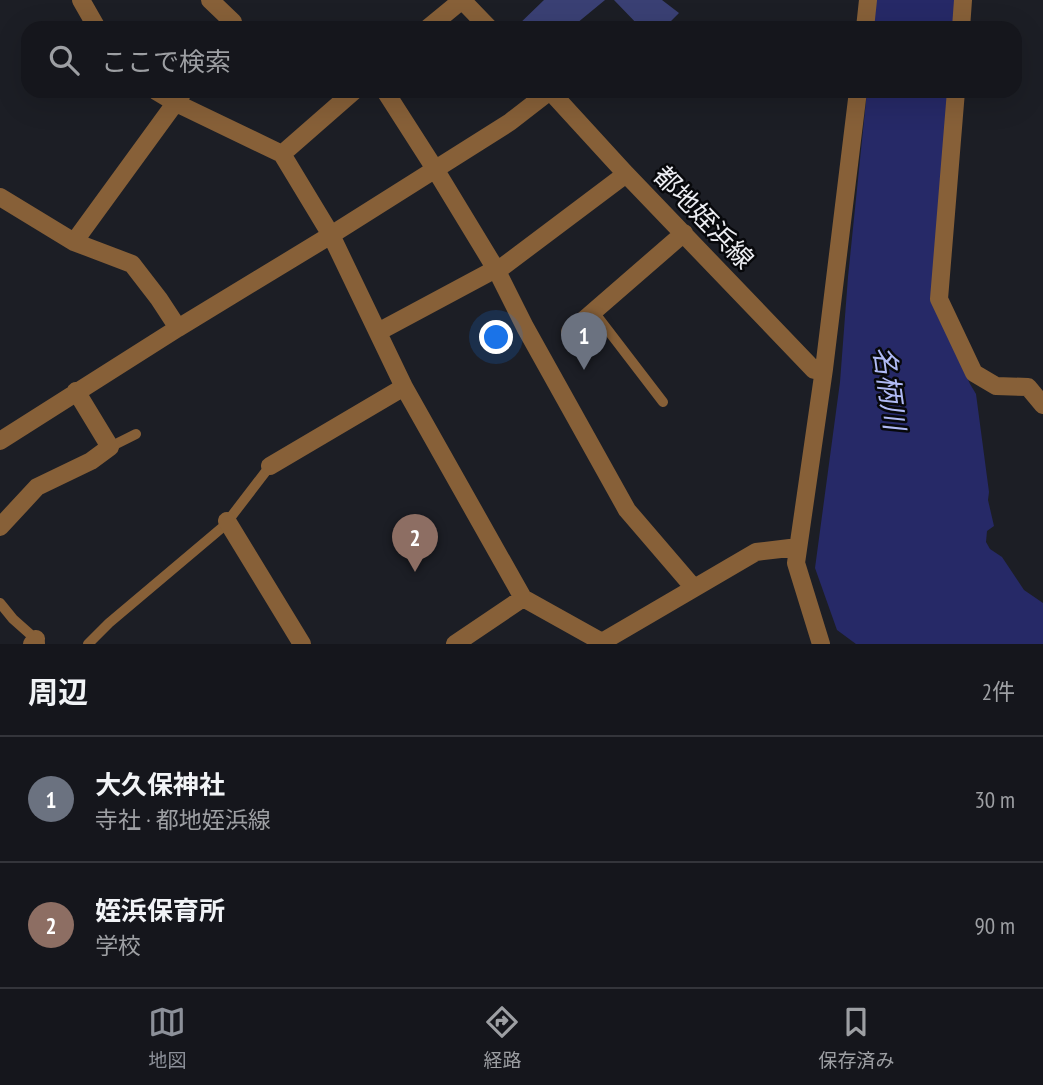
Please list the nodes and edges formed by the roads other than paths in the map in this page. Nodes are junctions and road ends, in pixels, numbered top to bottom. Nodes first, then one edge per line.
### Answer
1 (81, 0) edge
2 (209, 0) edge
3 (462, 0) edge
4 (868, 0) edge
5 (963, 0) edge
6 (93, 21) edge
7 (232, 21) edge
8 (436, 21) edge
9 (482, 21) edge
10 (866, 21) edge
11 (962, 21) edge
12 (179, 98) edge
13 (182, 98) edge
14 (346, 98) edge
15 (389, 98) edge
16 (541, 98) edge
17 (556, 98) edge
18 (857, 98) edge
19 (955, 98) edge
20 (282, 154) junction
21 (435, 169) junction
22 (626, 174) junction
23 (0, 197) edge
24 (684, 233) junction
25 (331, 235) junction
26 (74, 242) junction
27 (497, 271) junction
28 (594, 312) junction
29 (178, 328) junction
30 (378, 332) junction
31 (578, 347) dead end
32 (824, 369) junction
33 (404, 387) junction
34 (76, 391) junction
35 (663, 401) dead end
36 (1043, 405) edge
37 (136, 434) dead end
38 (0, 441) edge
39 (110, 447) junction
40 (270, 466) joint
41 (227, 521) junction
42 (0, 527) edge
43 (798, 547) junction
44 (694, 588) junction
45 (523, 598) junction
46 (0, 603) edge
47 (36, 642) edge
48 (605, 643) edge
49 (88, 644) edge
50 (302, 644) edge
51 (455, 644) edge
52 (821, 644) edge

1 - 6 street
2 - 7 street
3 - 8 street
3 - 9 street
4 - 10 street
5 - 11 street
12 - 26 street
13 - 20 street
14 - 20 street
15 - 21 street
16 - 21 street
17 - 22 street, 都地姪浜線
18 - 32 street
19 - 36 street
20 - 25 street
21 - 25 street
21 - 27 street
22 - 24 street, 都地姪浜線
22 - 27 street
23 - 26 street
24 - 28 street
24 - 32 street, 都地姪浜線
25 - 29 street
25 - 30 street
26 - 29 street
27 - 30 street
27 - 44 street
28 - 31 street
28 - 35 lane
29 - 34 street
30 - 33 street
32 - 43 street
33 - 40 street
33 - 45 street
34 - 38 street
34 - 39 street
37 - 39 lane
39 - 42 street
40 - 41 lane
41 - 49 lane
41 - 50 street
43 - 44 street
43 - 52 street
44 - 48 street
45 - 48 street
45 - 51 street
46 - 47 lane

